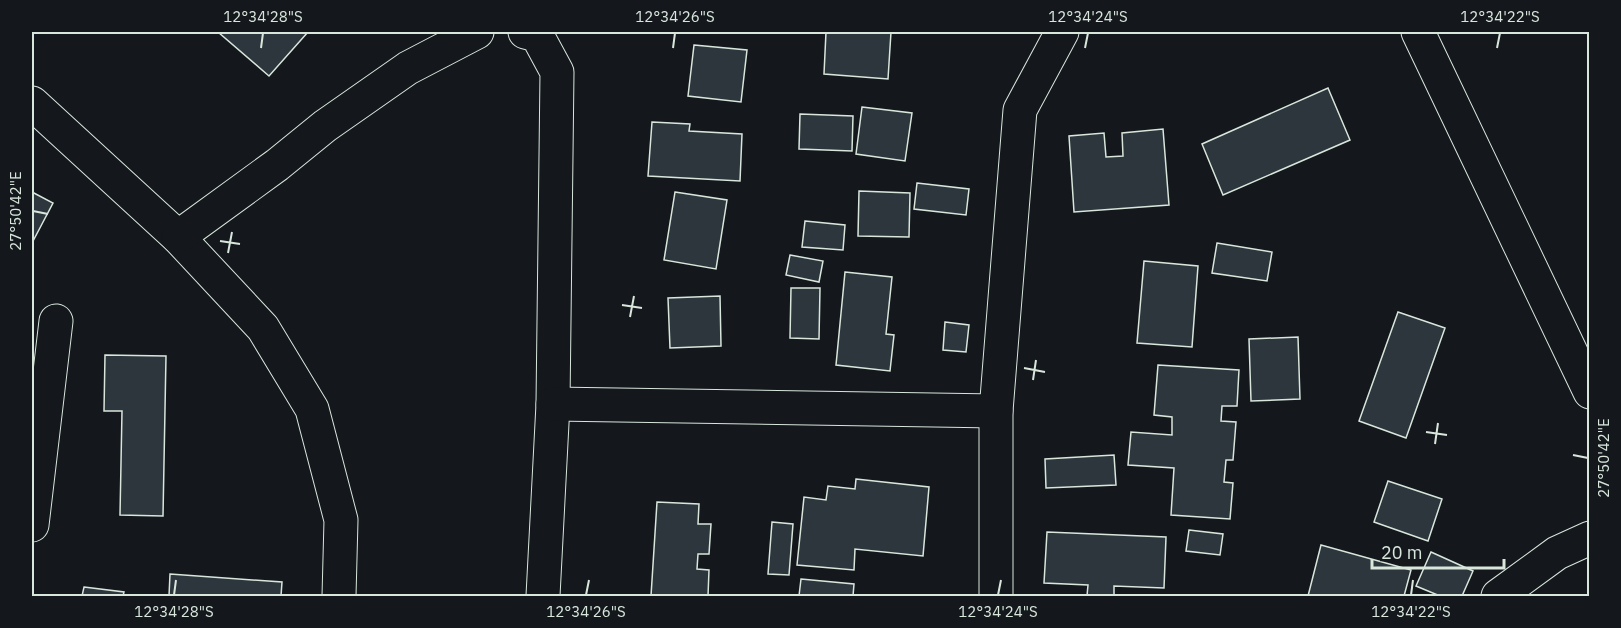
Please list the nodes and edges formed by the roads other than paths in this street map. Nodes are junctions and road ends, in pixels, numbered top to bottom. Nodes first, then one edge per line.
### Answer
1 (477, 32) edge
2 (525, 32) edge
3 (1062, 32) edge
4 (1418, 32) edge
5 (32, 103) edge
6 (178, 237) junction
7 (56, 321) dead end
8 (1590, 392) edge
9 (553, 404) junction
10 (996, 411) junction
11 (32, 525) edge
12 (1590, 538) edge
13 (339, 597) edge
14 (543, 597) edge
15 (996, 597) edge
16 (1498, 597) edge

1 - 6 street
2 - 9 street
3 - 10 street
4 - 8 street
5 - 6 street
6 - 13 street
7 - 11 street
9 - 10 street
9 - 14 street
10 - 15 street
12 - 16 street

